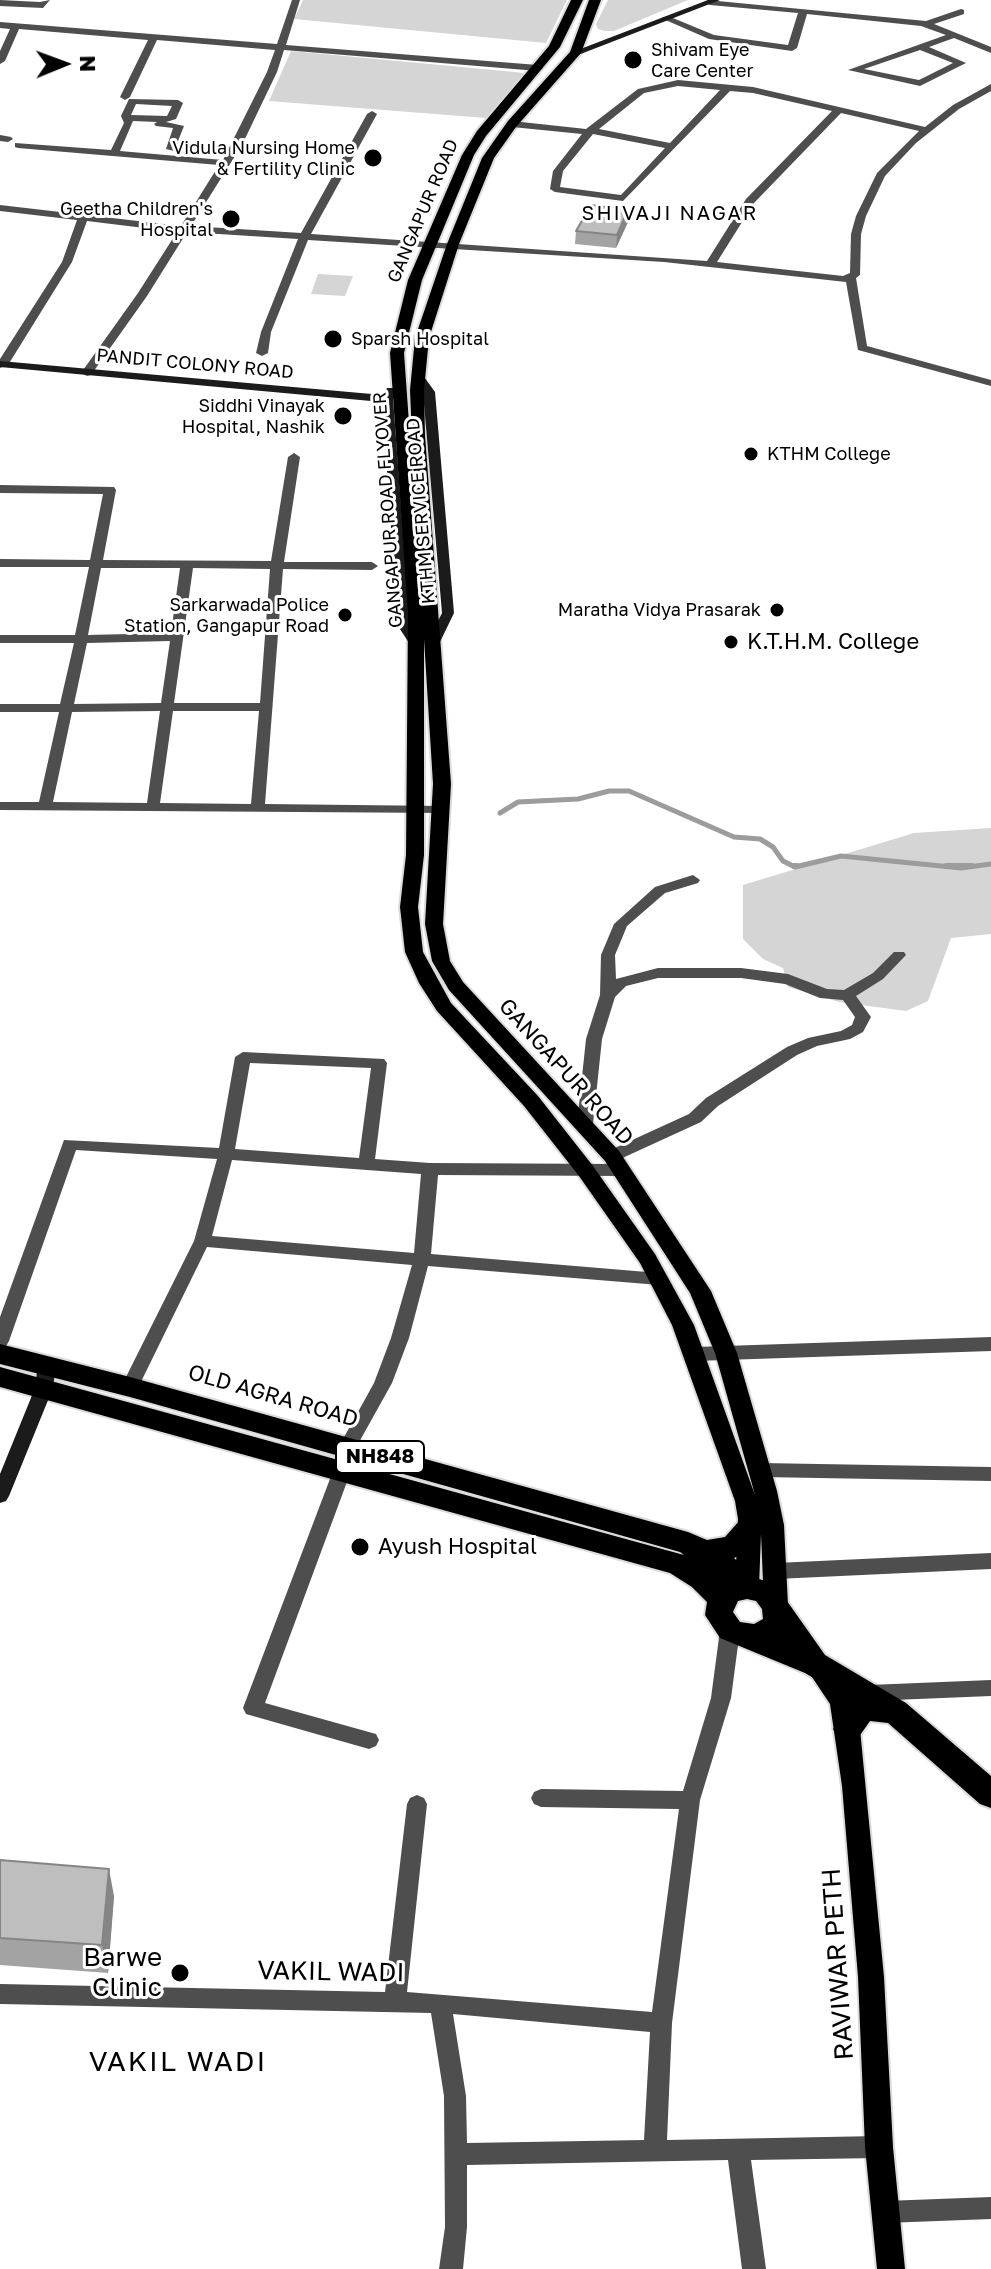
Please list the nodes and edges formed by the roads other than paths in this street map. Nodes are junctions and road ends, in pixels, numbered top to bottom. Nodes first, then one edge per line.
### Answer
1 (296, 0) edge
2 (577, 0) edge
3 (595, 0) edge
4 (713, 1) edge
5 (0, 3) edge
6 (44, 3) edge
7 (803, 11) junction
8 (961, 12) dead end
9 (665, 18) junction
10 (33, 19) dead end
11 (926, 24) junction
12 (0, 25) edge
13 (16, 26) junction
14 (955, 35) junction
15 (154, 37) junction
16 (280, 47) junction
17 (920, 47) junction
18 (991, 50) edge
19 (575, 53) junction
20 (0, 61) edge
21 (538, 68) junction
22 (729, 86) junction
23 (989, 91) edge
24 (125, 97) dead end
25 (840, 109) junction
26 (372, 114) dead end
27 (128, 120) junction
28 (512, 124) junction
29 (926, 130) junction
30 (590, 131) junction
31 (9, 141) edge
32 (672, 146) junction
33 (115, 152) junction
34 (134, 153) junction
35 (225, 163) junction
36 (0, 208) edge
37 (83, 217) junction
38 (182, 229) junction
39 (304, 237) junction
40 (430, 242) junction
41 (453, 244) junction
42 (710, 265) junction
43 (851, 278) junction
44 (262, 353) dead end
45 (1, 364) edge
46 (87, 373) junction
47 (417, 383) junction
48 (991, 383) edge
49 (395, 388) junction
50 (294, 457) dead end
51 (0, 489) edge
52 (0, 563) edge
53 (95, 564) junction
54 (187, 564) junction
55 (277, 565) junction
56 (372, 566) dead end
57 (424, 614) junction
58 (177, 637) junction
59 (0, 639) edge
60 (81, 639) junction
61 (425, 644) junction
62 (266, 707) junction
63 (0, 708) edge
64 (66, 708) junction
65 (167, 708) junction
66 (0, 806) edge
67 (45, 806) junction
68 (153, 807) junction
69 (258, 807) junction
70 (415, 810) junction
71 (442, 810) junction
72 (693, 880) dead end
73 (899, 955) dead end
74 (608, 995) junction
75 (847, 995) junction
76 (585, 1124) junction
77 (226, 1154) junction
78 (616, 1163) junction
79 (366, 1165) junction
80 (430, 1169) junction
81 (586, 1171) junction
82 (202, 1241) junction
83 (422, 1258) junction
84 (659, 1279) junction
85 (0, 1341) edge
86 (991, 1344) edge
87 (726, 1353) junction
88 (0, 1354) edge
89 (695, 1354) junction
90 (45, 1376) junction
91 (0, 1377) edge
92 (130, 1387) junction
93 (345, 1459) junction
94 (761, 1470) junction
95 (991, 1474) edge
96 (0, 1496) edge
97 (750, 1528) junction
98 (702, 1552) junction
99 (991, 1561) edge
100 (776, 1571) junction
101 (734, 1593) junction
102 (776, 1605) junction
103 (734, 1632) junction
104 (815, 1664) junction
105 (991, 1688) edge
106 (864, 1693) junction
107 (896, 1712) junction
108 (848, 1729) junction
109 (369, 1740) dead end
110 (991, 1795) edge
111 (541, 1798) dead end
112 (690, 1800) junction
113 (417, 1804) dead end
114 (0, 1994) edge
115 (395, 2002) junction
116 (440, 2003) junction
117 (661, 2023) junction
118 (879, 2147) junction
119 (738, 2150) junction
120 (655, 2151) junction
121 (456, 2154) junction
122 (991, 2208) edge
123 (885, 2212) junction
124 (451, 2269) edge
125 (754, 2269) edge
126 (891, 2269) edge

1 - 16 street
2 - 21 main road, GANGAPUR ROAD
3 - 19 main road, GANGAPUR ROAD
4 - 7 street
4 - 9 street
5 - 6 street
6 - 10 street
7 - 9 street
7 - 11 street
8 - 11 street
9 - 19 street
11 - 14 street
12 - 13 street
13 - 15 street
13 - 20 street
14 - 17 street
14 - 18 street
15 - 16 street
15 - 24 street
16 - 21 street
16 - 35 street
17 - 17 street
19 - 28 main road, GANGAPUR ROAD
21 - 40 main road, GANGAPUR ROAD
22 - 25 street
22 - 30 street
22 - 32 street
23 - 29 street
25 - 29 street
25 - 42 street
26 - 39 street
27 - 27 street
27 - 33 street
27 - 34 street
28 - 30 street
28 - 41 main road, GANGAPUR ROAD
29 - 43 street
30 - 32 street
30 - 32 street
31 - 33 street
33 - 34 street
34 - 35 street
35 - 38 street
36 - 37 street
37 - 38 street
37 - 45 street
38 - 39 street
38 - 46 street
39 - 40 street
39 - 44 street
40 - 41 street
40 - 49 main road, GANGAPUR ROAD
41 - 42 street
41 - 47 main road, GANGAPUR ROAD
42 - 43 street
43 - 48 street
45 - 46 street, PANDIT COLONY ROAD
46 - 49 street, PANDIT COLONY ROAD
47 - 57 main road, GANGAPUR ROAD FLYOVER
47 - 61 street, KTHM SERVICE ROAD
49 - 57 main road, GANGAPUR ROAD FLYOVER
49 - 61 street, KTHM SERVICE ROAD
50 - 55 street
51 - 53 street
52 - 53 street
53 - 54 street
53 - 60 street
54 - 55 street
54 - 58 street
55 - 56 street
55 - 62 street
57 - 61 main road, GANGAPUR ROAD FLYOVER
58 - 60 street
58 - 65 street
59 - 60 street
60 - 64 street
61 - 70 main road, GANGAPUR ROAD
61 - 71 main road, GANGAPUR ROAD
62 - 65 street
62 - 69 street
63 - 64 street
64 - 65 street
64 - 67 street
65 - 68 street
66 - 67 street
67 - 68 street
68 - 69 street
69 - 70 street
70 - 71 street
70 - 81 main road, GANGAPUR ROAD
71 - 76 main road, GANGAPUR ROAD
72 - 74 street
73 - 75 street
74 - 75 street
74 - 76 street
75 - 78 street
76 - 78 main road, GANGAPUR ROAD
77 - 79 street
77 - 79 street
77 - 82 street
77 - 85 street
78 - 81 street
78 - 87 main road, GANGAPUR ROAD
79 - 80 street
80 - 81 street
80 - 83 street
81 - 84 main road, GANGAPUR ROAD
82 - 83 street
82 - 92 street
83 - 84 street
83 - 93 street
84 - 89 main road, GANGAPUR ROAD
86 - 87 street
87 - 89 street
87 - 94 main road, GANGAPUR ROAD
88 - 90 highway, OLD AGRA ROAD / NH848
89 - 97 main road, GANGAPUR ROAD
90 - 91 highway, OLD AGRA ROAD / NH848
90 - 92 highway, OLD AGRA ROAD / NH848
90 - 93 highway, OLD AGRA ROAD / NH848
90 - 96 street
92 - 93 highway, OLD AGRA ROAD / NH848
93 - 98 highway, OLD AGRA ROAD / NH848
93 - 101 highway, OLD AGRA ROAD / NH848
93 - 109 street
94 - 95 street
94 - 100 main road, GANGAPUR ROAD
97 - 98 highway
97 - 101 main road, GANGAPUR ROAD
98 - 101 highway, OLD AGRA ROAD / NH848
99 - 100 street
100 - 102 main road, GANGAPUR ROAD
101 - 102 highway, NH848
101 - 103 highway
102 - 103 highway
102 - 104 highway, NH848
103 - 104 highway, NH848
103 - 112 street
104 - 106 highway, NH848
104 - 108 main road, RAVIWAR PETH
105 - 106 street
106 - 107 highway, NH848
107 - 108 highway
107 - 110 highway, NH848
108 - 118 main road, RAVIWAR PETH
111 - 112 street
112 - 117 street
113 - 115 street
114 - 115 street, VAKIL WADI
115 - 116 street, VAKIL WADI
116 - 117 street, VAKIL WADI
116 - 121 street
117 - 120 street
118 - 119 street
118 - 123 main road, RAVIWAR PETH
119 - 120 street
119 - 125 street
120 - 121 street
121 - 124 street
122 - 123 street
123 - 126 main road, RAVIWAR PETH

